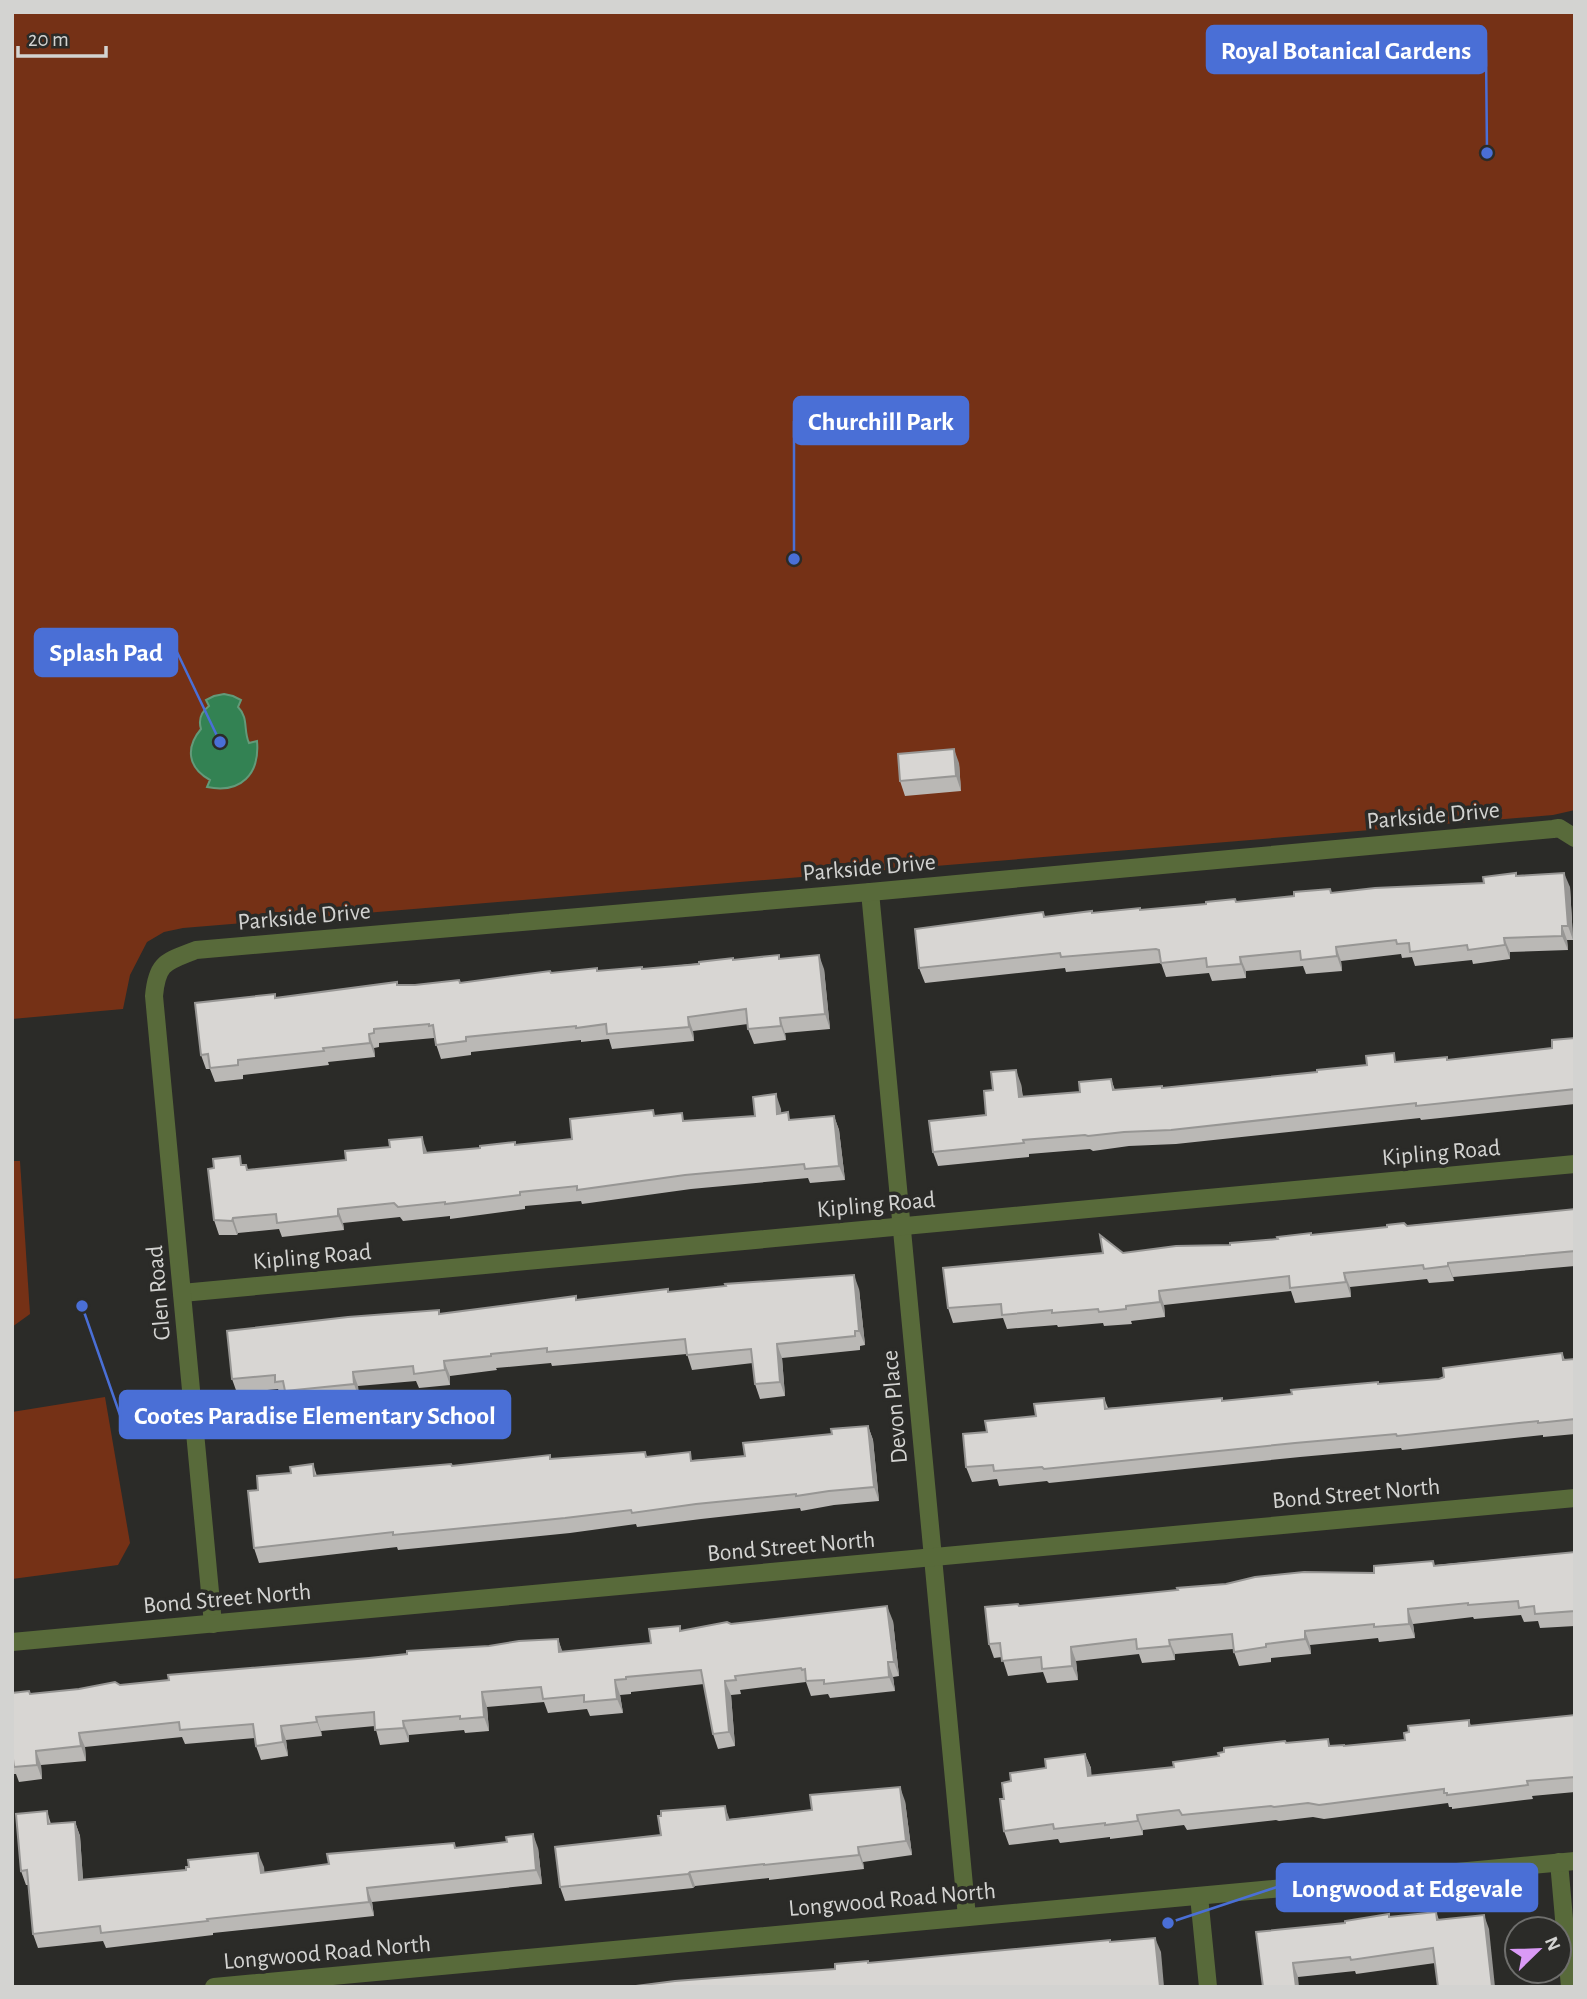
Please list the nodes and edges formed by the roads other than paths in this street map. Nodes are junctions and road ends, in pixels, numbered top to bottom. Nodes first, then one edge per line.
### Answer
1 (1575, 838) edge
2 (870, 892) junction
3 (166, 962) joint
4 (1575, 1164) edge
5 (902, 1226) junction
6 (182, 1293) junction
7 (1575, 1498) edge
8 (933, 1557) junction
9 (214, 1624) junction
10 (12, 1642) edge
11 (1567, 1862) edge
12 (1199, 1896) junction
13 (967, 1917) junction
14 (342, 1981) edge
15 (214, 1987) edge
16 (1208, 1987) edge
17 (1570, 1987) edge

1 - 2 street, Parkside Drive
2 - 3 street, Parkside Drive
2 - 5 street, Devon Place
3 - 6 street, Glen Road
4 - 5 street, Kipling Road
5 - 6 street, Kipling Road
5 - 8 street, Devon Place
6 - 9 street, Glen Road
7 - 8 street, Bond Street North
8 - 9 street, Bond Street North
8 - 13 street, Devon Place
9 - 10 street, Bond Street North
11 - 12 street, Longwood Road North
11 - 17 street
12 - 13 street, Longwood Road North
12 - 16 street
13 - 14 street, Longwood Road North
14 - 15 street, Longwood Road North

